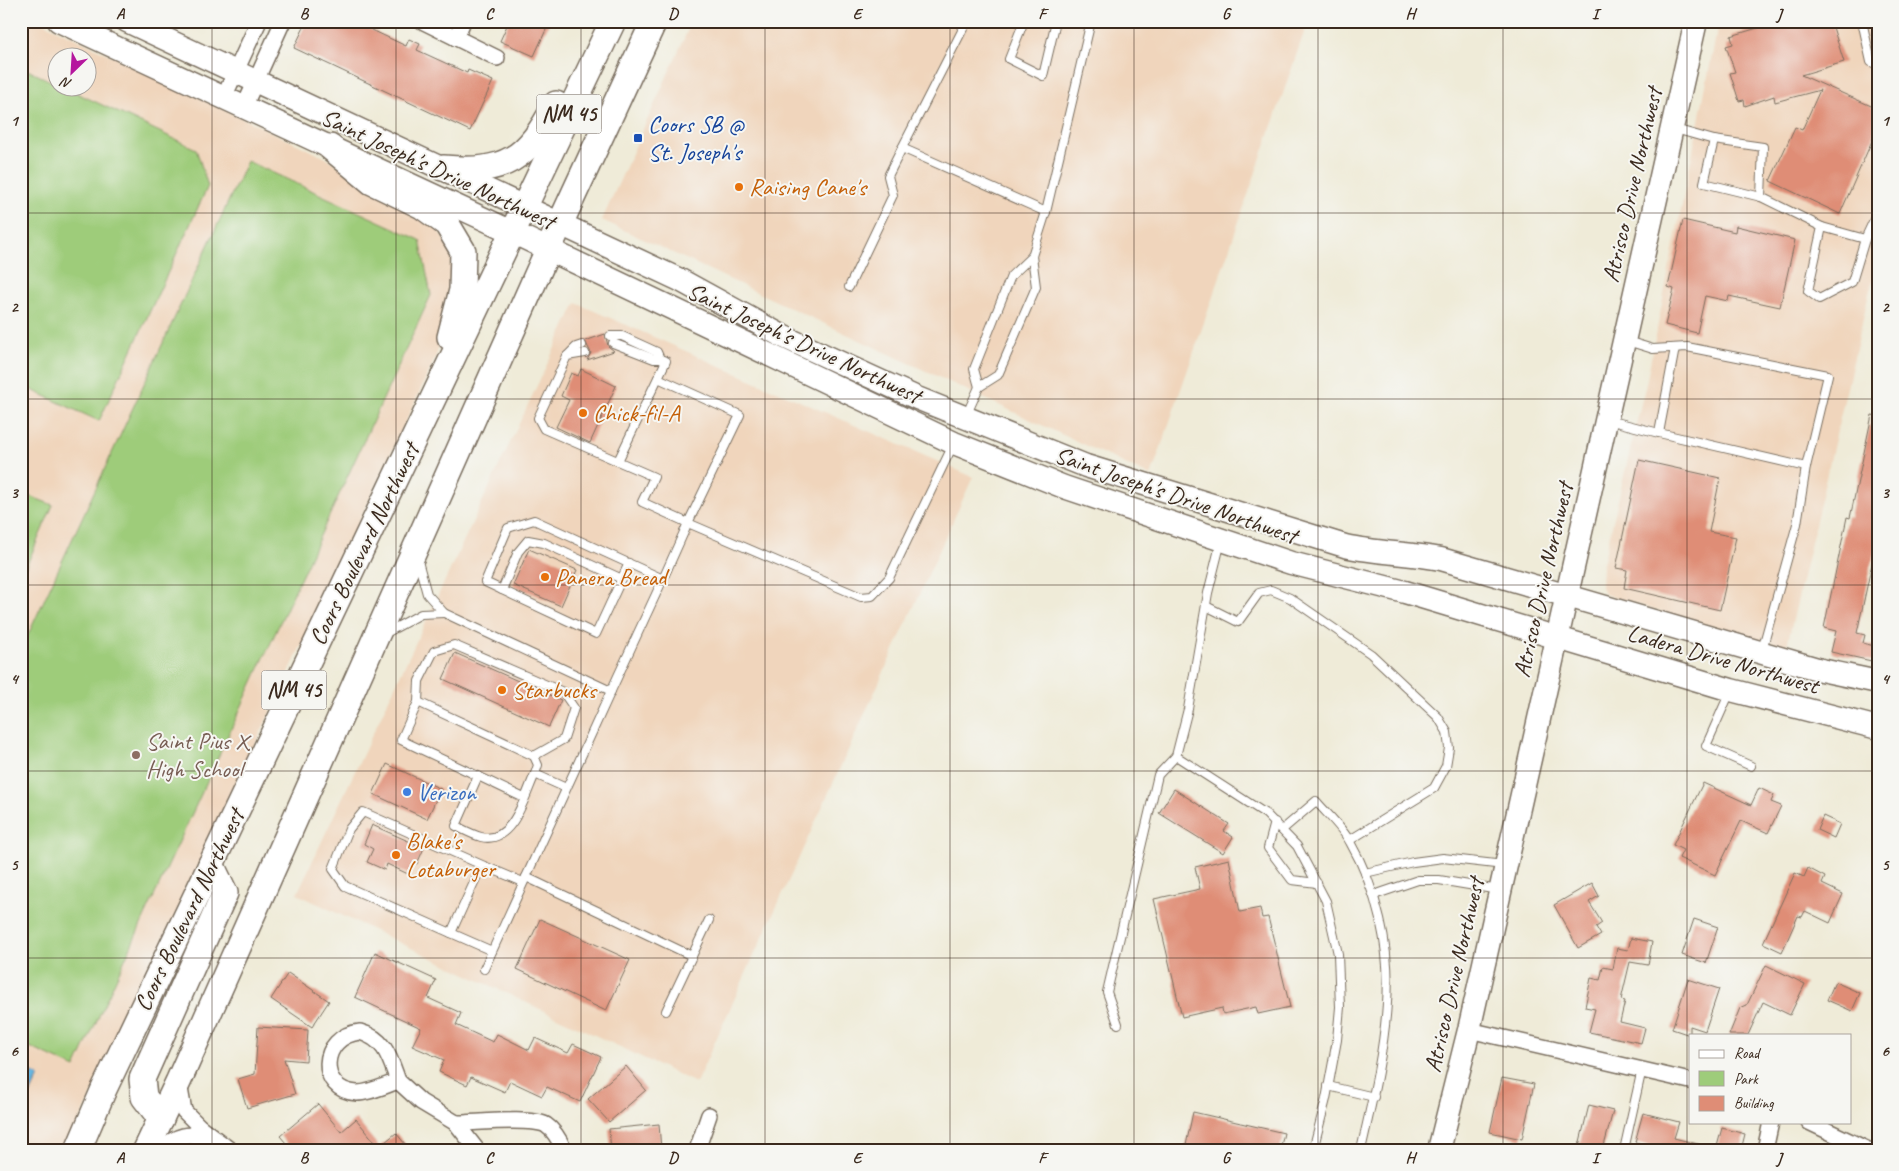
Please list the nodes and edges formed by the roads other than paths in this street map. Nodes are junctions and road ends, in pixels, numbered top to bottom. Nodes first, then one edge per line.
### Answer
1 (59, 21) edge
2 (127, 21) edge
3 (260, 21) edge
4 (283, 21) edge
5 (422, 21) edge
6 (463, 21) edge
7 (597, 21) edge
8 (613, 21) edge
9 (654, 21) edge
10 (967, 21) edge
11 (1024, 21) edge
12 (1056, 21) edge
13 (1091, 21) edge
14 (1696, 21) edge
15 (1862, 21) edge
16 (456, 38) junction
17 (497, 58) dead end
18 (1878, 65) edge
19 (246, 77) junction
20 (234, 102) junction
21 (1672, 128) junction
22 (1714, 140) junction
23 (330, 147) junction
24 (902, 148) junction
25 (443, 168) junction
26 (1761, 197) junction
27 (525, 208) junction
28 (1046, 212) junction
29 (1878, 212) edge
30 (560, 224) junction
31 (1822, 227) junction
32 (512, 232) junction
33 (1865, 239) junction
34 (548, 250) junction
35 (1032, 256) junction
36 (849, 288) dead end
37 (611, 340) dead end
38 (1624, 340) junction
39 (1675, 348) junction
40 (583, 349) dead end
41 (658, 378) junction
42 (980, 387) junction
43 (437, 391) junction
44 (965, 418) junction
45 (1607, 420) junction
46 (1659, 432) junction
47 (954, 443) junction
48 (618, 461) junction
49 (1806, 467) junction
50 (688, 523) junction
51 (1222, 538) junction
52 (416, 547) junction
53 (629, 563) junction
54 (622, 579) junction
55 (663, 579) junction
56 (502, 590) junction
57 (1567, 595) junction
58 (1206, 606) junction
59 (444, 613) junction
60 (1556, 637) junction
61 (373, 644) junction
62 (1761, 652) junction
63 (1878, 682) edge
64 (1731, 690) junction
65 (611, 691) junction
66 (418, 702) junction
67 (1878, 728) edge
68 (534, 756) junction
69 (1176, 756) junction
70 (1751, 766) dead end
71 (535, 774) junction
72 (478, 776) junction
73 (566, 788) junction
74 (524, 798) junction
75 (1275, 822) junction
76 (1282, 830) junction
77 (1350, 840) junction
78 (211, 864) junction
79 (482, 865) junction
80 (1506, 865) junction
81 (1365, 873) junction
82 (524, 880) junction
83 (1317, 883) junction
84 (1500, 890) junction
85 (1374, 894) junction
86 (709, 920) dead end
87 (451, 933) junction
88 (492, 951) junction
89 (692, 956) junction
90 (484, 969) dead end
91 (666, 1011) dead end
92 (1118, 1024) dead end
93 (1469, 1030) junction
94 (1642, 1069) junction
95 (179, 1080) junction
96 (1689, 1081) edge
97 (398, 1082) junction
98 (1328, 1086) junction
99 (1374, 1097) junction
100 (709, 1115) dead end
101 (160, 1119) junction
102 (456, 1123) junction
103 (1770, 1124) edge
104 (1813, 1124) edge
105 (228, 1148) edge
106 (78, 1150) edge
107 (146, 1150) edge
108 (160, 1150) edge
109 (477, 1150) edge
110 (564, 1150) edge
111 (697, 1150) edge
112 (1313, 1150) edge
113 (1361, 1150) edge
114 (1439, 1150) edge
115 (1624, 1150) edge
116 (1764, 1150) edge
117 (1868, 1150) edge

1 - 20 street, Saint Joseph's Drive Northwest
2 - 19 street, Saint Joseph's Drive Northwest
3 - 19 street
4 - 19 street
5 - 16 street
6 - 16 street
7 - 25 main road
8 - 27 main road, Coors Boulevard Northwest / NM 45
9 - 30 main road, Coors Boulevard Northwest / NM 45
10 - 24 lane
11 - 12 lane
13 - 28 lane
14 - 21 street, Atrisco Drive Northwest
15 - 18 lane
16 - 17 street
19 - 20 street
19 - 20 street
19 - 25 street, Saint Joseph's Drive Northwest
20 - 23 street, Saint Joseph's Drive Northwest
21 - 22 lane
21 - 38 street, Atrisco Drive Northwest
22 - 26 lane
22 - 26 lane
23 - 32 street, Saint Joseph's Drive Northwest
23 - 43 main road
24 - 28 lane
24 - 36 lane
25 - 27 street, Saint Joseph's Drive Northwest
26 - 31 lane
27 - 30 street, Saint Joseph's Drive Northwest
27 - 32 main road, Coors Boulevard Northwest / NM 45
28 - 35 lane
29 - 33 lane
30 - 34 main road, Coors Boulevard Northwest / NM 45
30 - 44 street, Saint Joseph's Drive Northwest
31 - 33 lane
31 - 33 lane
32 - 34 street, Saint Joseph's Drive Northwest
32 - 43 main road, Coors Boulevard Northwest / NM 45
34 - 47 street, Saint Joseph's Drive Northwest
34 - 52 main road, Coors Boulevard Northwest / NM 45
35 - 42 lane
35 - 42 lane
37 - 41 lane
38 - 39 lane
38 - 45 street, Atrisco Drive Northwest
39 - 46 lane
39 - 49 lane
40 - 48 lane
41 - 48 lane
41 - 50 lane
42 - 44 lane
43 - 78 main road, Coors Boulevard Northwest / NM 45
44 - 47 street
44 - 57 street, Saint Joseph's Drive Northwest
45 - 46 lane
45 - 57 street, Atrisco Drive Northwest
46 - 49 lane
47 - 50 lane
47 - 51 street, Saint Joseph's Drive Northwest
48 - 50 lane
49 - 62 lane
50 - 55 lane
51 - 58 lane
51 - 60 street, Saint Joseph's Drive Northwest
52 - 59 lane
52 - 61 main road, Coors Boulevard Northwest / NM 45
53 - 54 lane
53 - 55 lane
53 - 56 lane
54 - 56 lane
54 - 56 lane
55 - 65 lane
57 - 60 street, Atrisco Drive Northwest
57 - 62 street, Ladera Drive Northwest
58 - 69 lane
58 - 77 lane
59 - 61 lane
59 - 65 lane
60 - 64 street, Ladera Drive Northwest
60 - 80 street, Atrisco Drive Northwest
61 - 95 main road, Coors Boulevard Northwest / NM 45
62 - 63 street, Ladera Drive Northwest
64 - 67 street, Ladera Drive Northwest
64 - 70 lane
65 - 73 lane
66 - 68 lane
66 - 68 lane
66 - 72 lane
68 - 71 lane
69 - 75 lane
69 - 92 lane
71 - 73 lane
71 - 74 lane
72 - 74 lane
72 - 74 lane
73 - 82 lane
75 - 76 lane
75 - 83 lane
76 - 77 lane
76 - 83 lane
77 - 81 lane
78 - 101 main road
78 - 106 main road, Coors Boulevard Northwest / NM 45
79 - 82 lane
79 - 87 lane
79 - 87 lane
80 - 81 lane
80 - 84 street, Atrisco Drive Northwest
81 - 85 lane
82 - 88 lane
82 - 89 lane
83 - 98 lane
84 - 85 lane
84 - 93 street, Atrisco Drive Northwest
85 - 99 lane
86 - 89 lane
87 - 88 lane
88 - 90 lane
89 - 91 lane
93 - 94 street
93 - 114 street, Atrisco Drive Northwest
94 - 96 street
94 - 115 lane
95 - 101 main road, Coors Boulevard Northwest / NM 45
95 - 105 street
97 - 97 street
97 - 102 street
98 - 99 lane
98 - 112 lane
99 - 113 lane
100 - 111 street
101 - 107 main road, Coors Boulevard Northwest / NM 45
102 - 109 street
102 - 110 street
103 - 116 street
104 - 117 street
105 - 108 street

